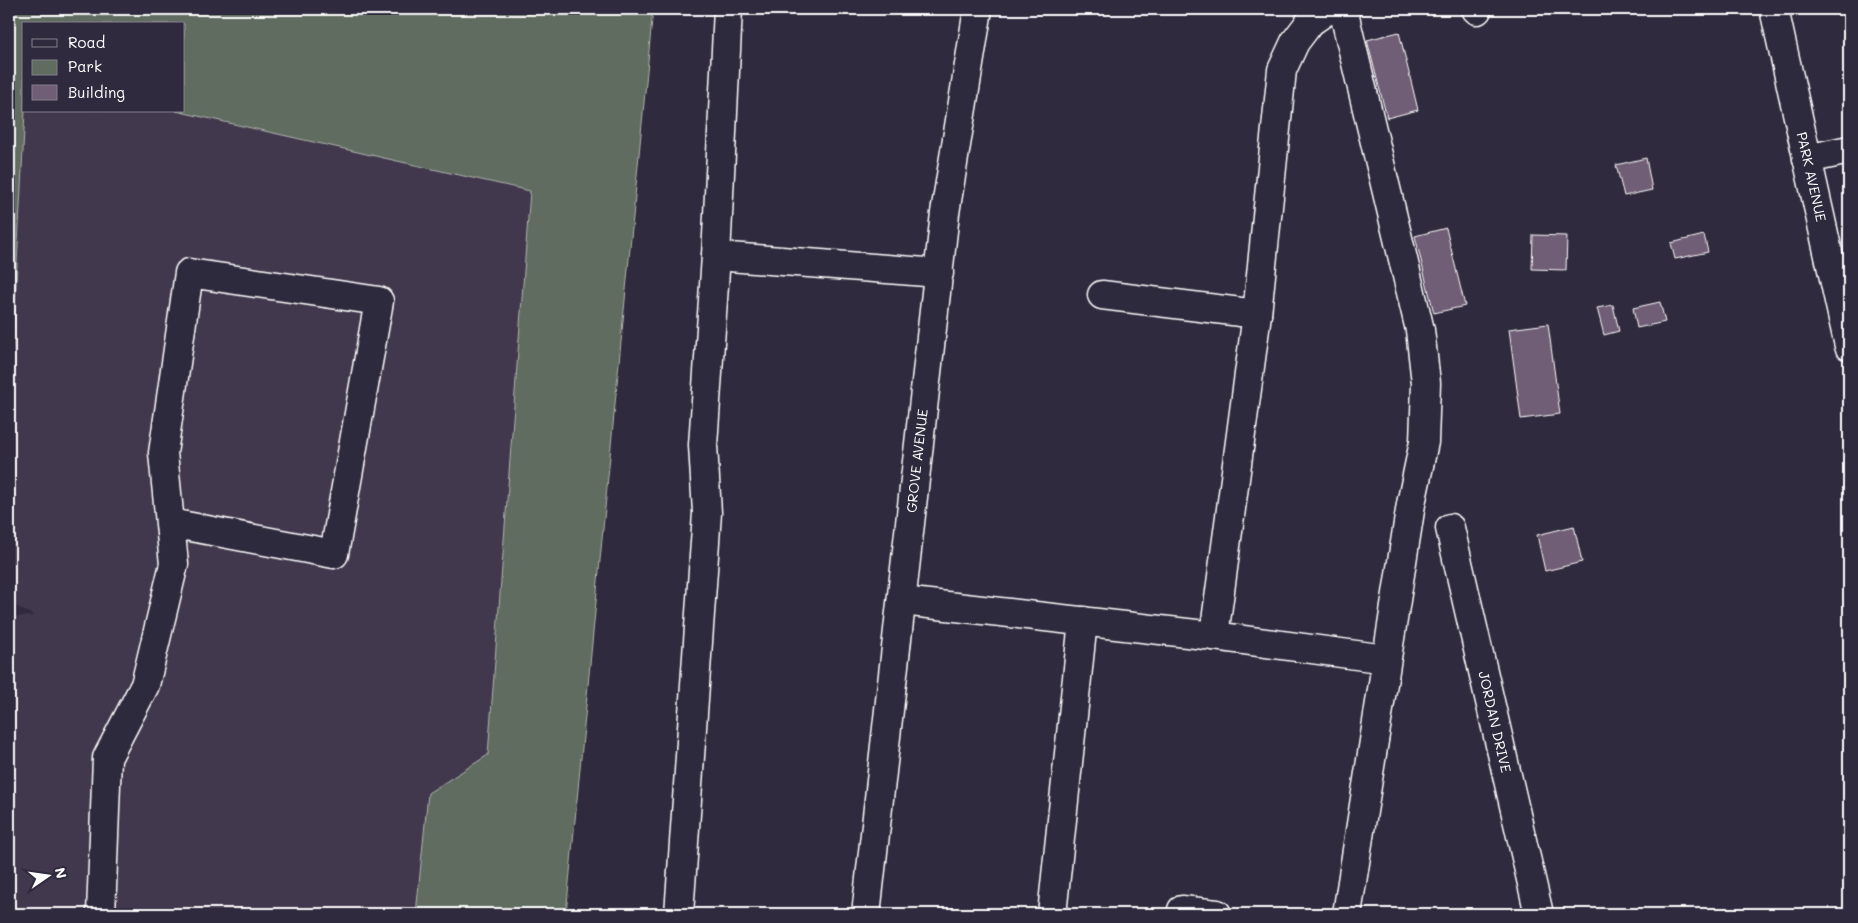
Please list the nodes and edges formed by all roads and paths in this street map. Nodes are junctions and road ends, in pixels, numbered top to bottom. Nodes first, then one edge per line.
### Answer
1 (728, 9) edge
2 (978, 9) edge
3 (1329, 9) edge
4 (1343, 9) edge
5 (1774, 9) edge
6 (1849, 150) edge
7 (1807, 159) junction
8 (716, 256) junction
9 (939, 273) junction
10 (1102, 295) dead end
11 (1257, 314) junction
12 (1849, 346) edge
13 (170, 523) junction
14 (1450, 528) dead end
15 (902, 600) junction
16 (1083, 621) junction
17 (1214, 636) junction
18 (1386, 660) junction
19 (1182, 910) dead end
20 (101, 914) edge
21 (679, 914) edge
22 (866, 914) edge
23 (1052, 914) edge
24 (1217, 914) edge
25 (1347, 914) edge
26 (1540, 914) edge

1 - 8 street
2 - 9 street, GROVE AVENUE
3 - 11 street
4 - 18 street
5 - 7 street, PARK AVENUE
6 - 7 street
7 - 12 street, PARK AVENUE
8 - 9 street
8 - 21 street
9 - 15 street, GROVE AVENUE
10 - 11 street
11 - 17 street
13 - 13 street
13 - 20 street
14 - 26 street, JORDAN DRIVE
15 - 16 street
15 - 22 street, GROVE AVENUE
16 - 17 street
16 - 23 street
17 - 18 street
18 - 25 street
19 - 24 street

